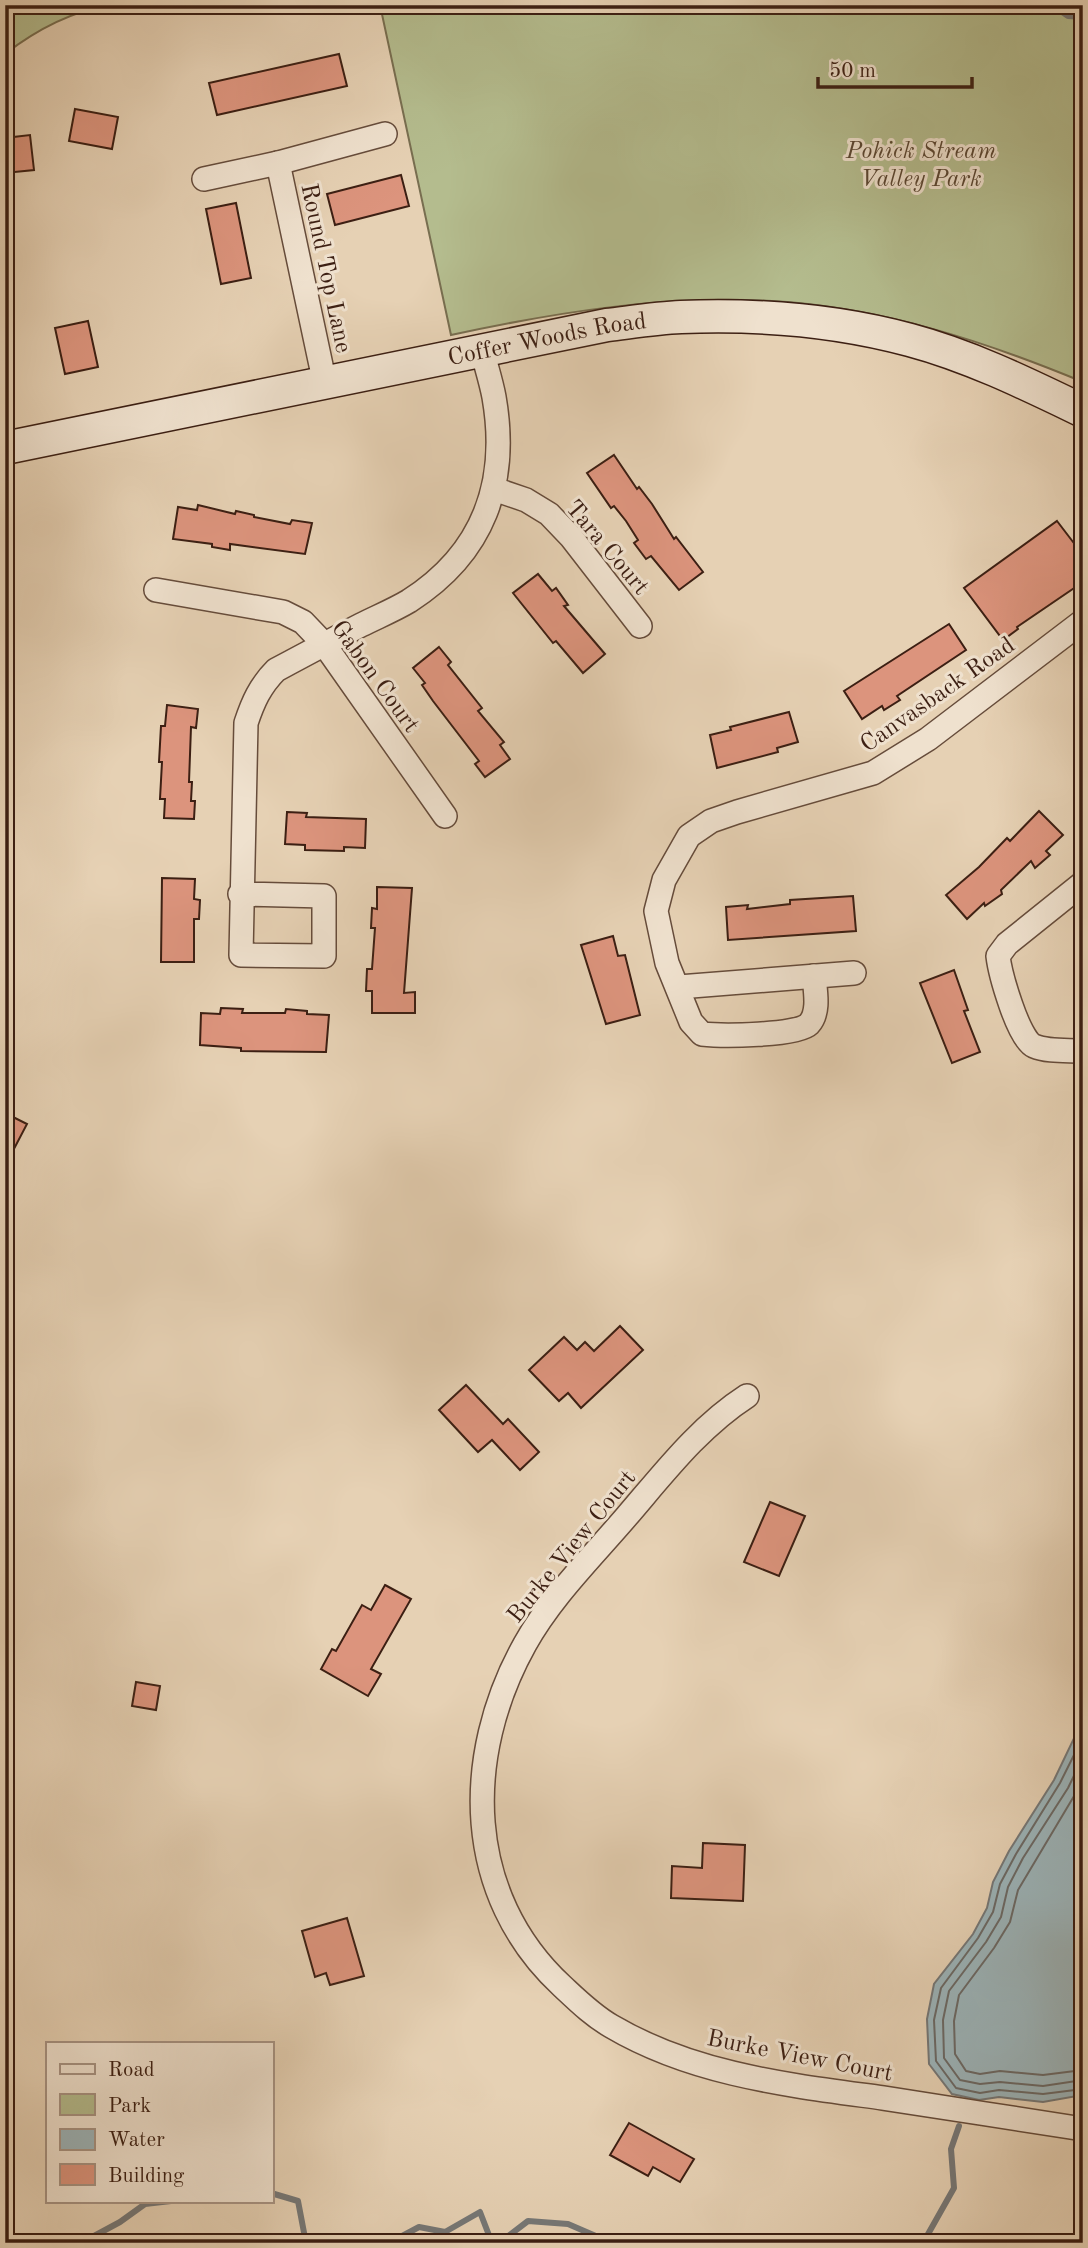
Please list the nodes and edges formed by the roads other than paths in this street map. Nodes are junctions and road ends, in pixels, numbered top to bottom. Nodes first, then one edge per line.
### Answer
1 (385, 134) dead end
2 (278, 163) junction
3 (204, 179) dead end
4 (482, 350) junction
5 (325, 384) junction
6 (1083, 411) edge
7 (5, 448) edge
8 (494, 489) junction
9 (156, 590) dead end
10 (1083, 621) edge
11 (640, 626) dead end
12 (324, 644) junction
13 (445, 816) dead end
14 (1083, 884) edge
15 (240, 894) junction
16 (854, 972) dead end
17 (814, 976) junction
18 (679, 987) junction
19 (1083, 1051) edge
20 (747, 1396) dead end
21 (1083, 2129) edge

1 - 2 street, Round Top Lane
2 - 3 street, Round Top Lane
2 - 5 street, Round Top Lane
4 - 5 street, Coffer Woods Road
4 - 6 street, Coffer Woods Road
4 - 8 street
5 - 7 street, Coffer Woods Road
8 - 11 street, Tara Court
8 - 12 street
9 - 12 street, Gabon Court
10 - 18 street, Canvasback Road
12 - 13 street, Gabon Court
12 - 15 street
14 - 19 street
15 - 15 street
16 - 17 street
17 - 18 street
17 - 18 street, Canvasback Road
20 - 21 street, Burke View Court

